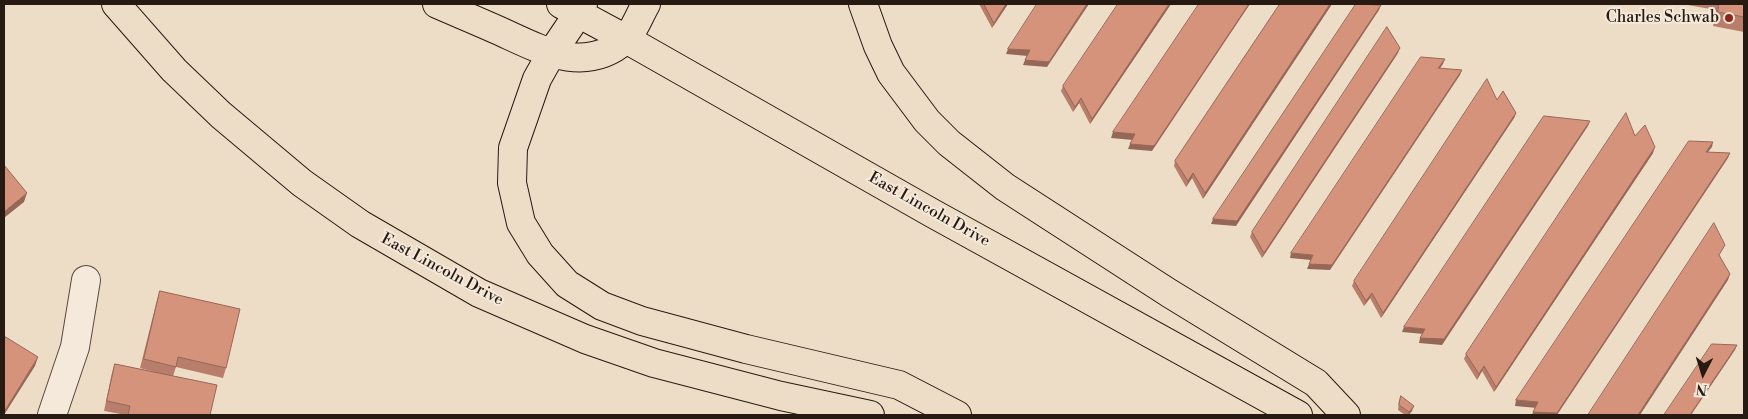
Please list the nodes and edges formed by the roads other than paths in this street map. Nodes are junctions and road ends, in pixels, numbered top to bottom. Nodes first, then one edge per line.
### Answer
1 (116, 4) edge
2 (438, 4) edge
3 (646, 4) edge
4 (863, 4) edge
5 (574, 7) edge
6 (626, 39) junction
7 (551, 54) junction
8 (86, 280) dead end
9 (52, 415) edge
10 (870, 415) edge
11 (958, 415) edge
12 (1298, 415) edge
13 (1346, 415) edge

1 - 10 main road, East Lincoln Drive
2 - 7 main road
3 - 6 main road
4 - 13 main road
5 - 6 main road, East Lincoln Drive
5 - 7 main road
6 - 7 main road
6 - 12 main road, East Lincoln Drive
7 - 11 main road
8 - 9 street

